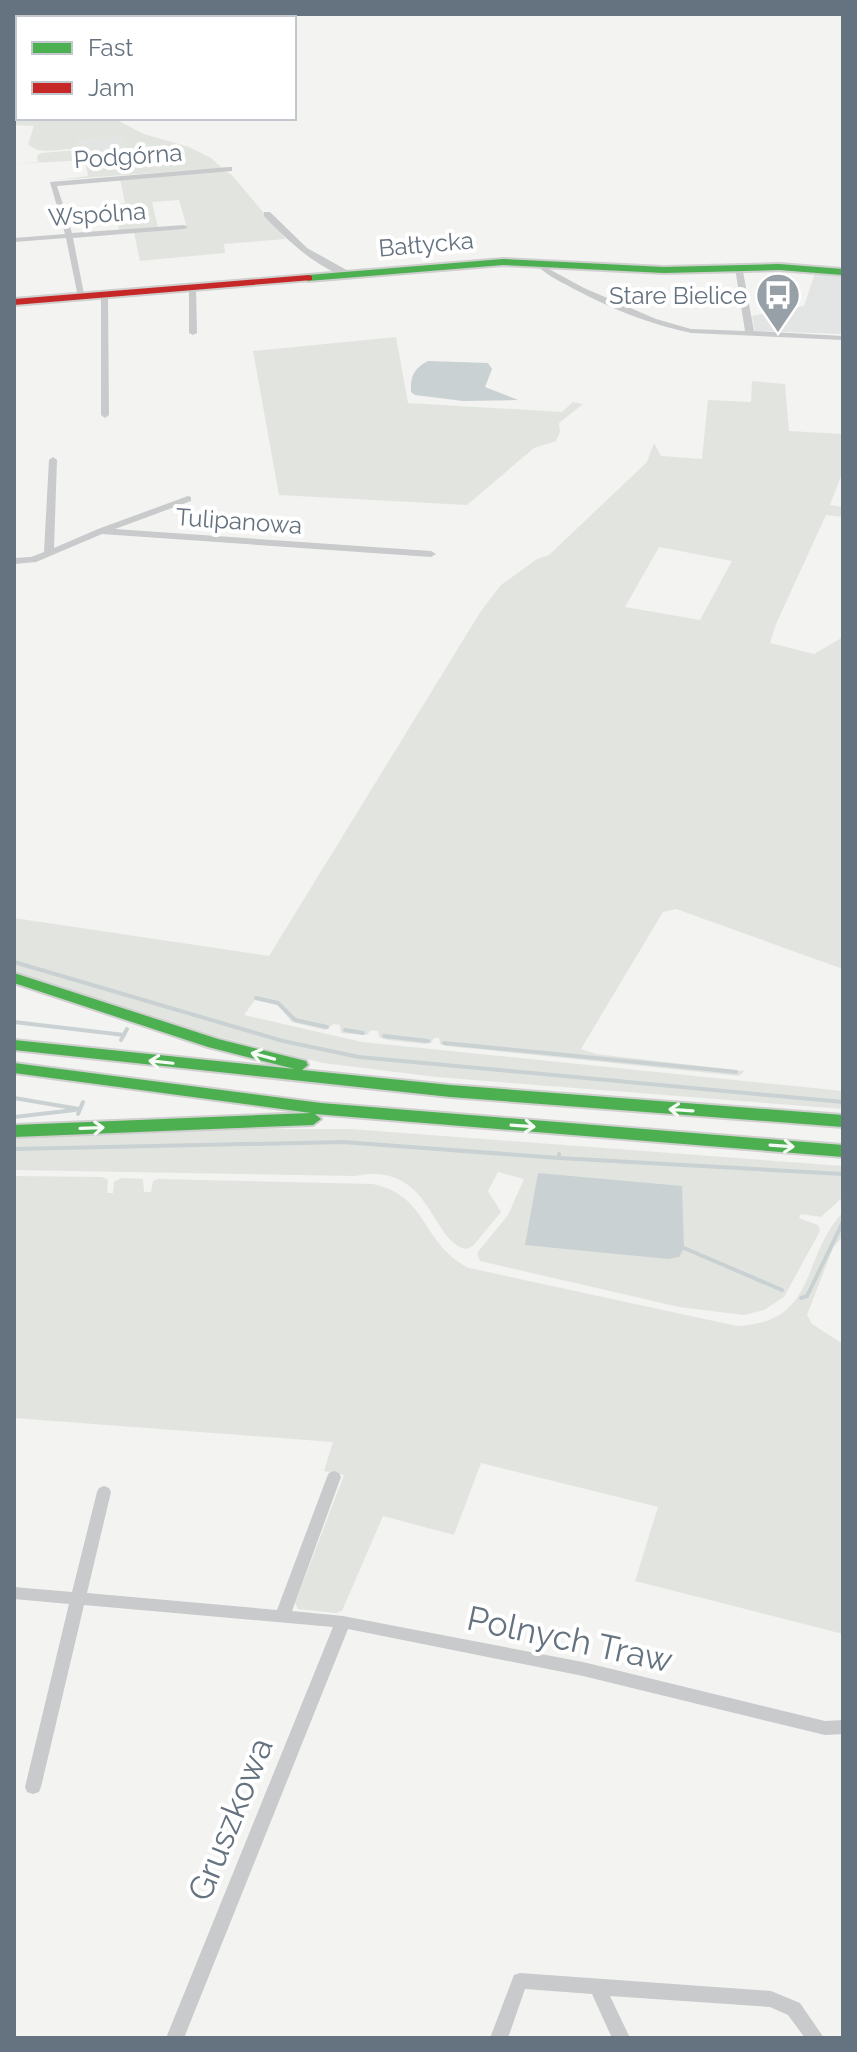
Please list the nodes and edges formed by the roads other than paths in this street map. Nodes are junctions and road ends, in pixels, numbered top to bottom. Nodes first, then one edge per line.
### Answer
1 (229, 169) dead end
2 (267, 214) dead end
3 (184, 227) dead end
4 (69, 236) junction
5 (14, 240) edge
6 (539, 263) junction
7 (739, 268) junction
8 (843, 272) edge
9 (349, 275) junction
10 (192, 288) junction
11 (104, 295) junction
12 (82, 297) junction
13 (14, 302) edge
14 (193, 333) dead end
15 (750, 334) junction
16 (843, 338) edge
17 (105, 415) dead end
18 (53, 460) dead end
19 (188, 499) dead end
20 (101, 531) junction
21 (49, 553) junction
22 (431, 554) dead end
23 (14, 561) edge
24 (14, 978) edge
25 (14, 1045) edge
26 (14, 1068) edge
27 (450, 1091) junction
28 (445, 1120) junction
29 (843, 1121) edge
30 (14, 1131) edge
31 (843, 1151) edge
32 (334, 1477) dead end
33 (104, 1492) dead end
34 (14, 1593) edge
35 (77, 1598) junction
36 (283, 1615) junction
37 (343, 1622) junction
38 (843, 1727) edge
39 (33, 1787) dead end
40 (597, 1986) junction
41 (175, 2038) edge
42 (499, 2038) edge
43 (621, 2038) edge
44 (815, 2038) edge

1 - 4 street, Podgórna
2 - 9 street
3 - 4 street, Wspólna
4 - 5 street, Wspólna
4 - 12 street, Podgórna
6 - 7 main road, Bałtycka
6 - 9 main road, Bałtycka
6 - 15 street
7 - 8 main road, Bałtycka
7 - 15 street
9 - 10 main road, Bałtycka
10 - 11 main road, Bałtycka
10 - 14 street
11 - 12 main road, Bałtycka
11 - 17 street
12 - 13 main road, Bałtycka
15 - 16 street
18 - 21 street
19 - 20 street
20 - 21 street, Tulipanowa
20 - 22 street, Tulipanowa
21 - 23 street, Tulipanowa
27 -> 24 main road
27 -> 25 main road
26 - 28 main road
29 -> 27 main road
30 -> 28 main road
28 -> 31 main road
32 - 36 street
33 - 35 street
34 - 35 street, Polnych Traw
35 - 36 street, Polnych Traw
35 - 39 street
36 - 37 street, Polnych Traw
37 - 38 street, Polnych Traw
37 - 41 street, Gruszkowa
40 - 42 street
40 - 43 street
40 - 44 street

